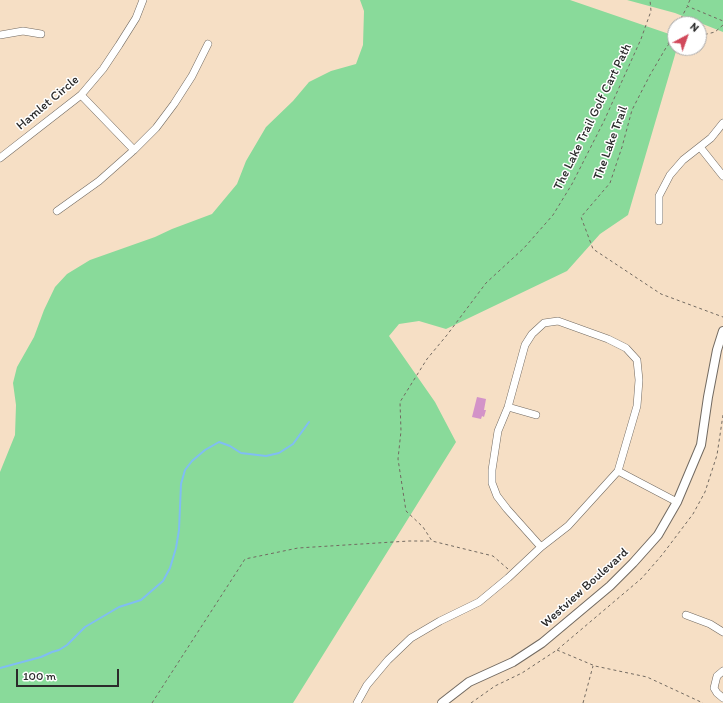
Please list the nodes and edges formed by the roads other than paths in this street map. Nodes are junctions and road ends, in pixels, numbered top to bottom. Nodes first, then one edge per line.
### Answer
1 (143, 0) edge
2 (41, 34) dead end
3 (0, 35) edge
4 (208, 44) dead end
5 (81, 95) junction
6 (723, 123) edge
7 (700, 147) junction
8 (134, 150) junction
9 (0, 158) edge
10 (723, 176) edge
11 (57, 211) dead end
12 (660, 221) dead end
13 (723, 331) edge
14 (508, 407) junction
15 (536, 415) dead end
16 (618, 471) junction
17 (677, 502) junction
18 (541, 547) junction
19 (686, 615) dead end
20 (723, 632) edge
21 (723, 671) edge
22 (723, 698) edge
23 (357, 703) edge
24 (442, 703) edge

1 - 5 street, Hamlet Circle
2 - 3 street
4 - 8 street
5 - 8 street
5 - 9 street, Hamlet Circle
6 - 7 street
7 - 10 street
7 - 12 street
8 - 11 street
13 - 17 street, Westview Boulevard
14 - 15 street
14 - 16 street
14 - 18 street
16 - 17 street
16 - 18 street
17 - 24 street, Westview Boulevard
18 - 23 street
19 - 20 street
21 - 22 street

